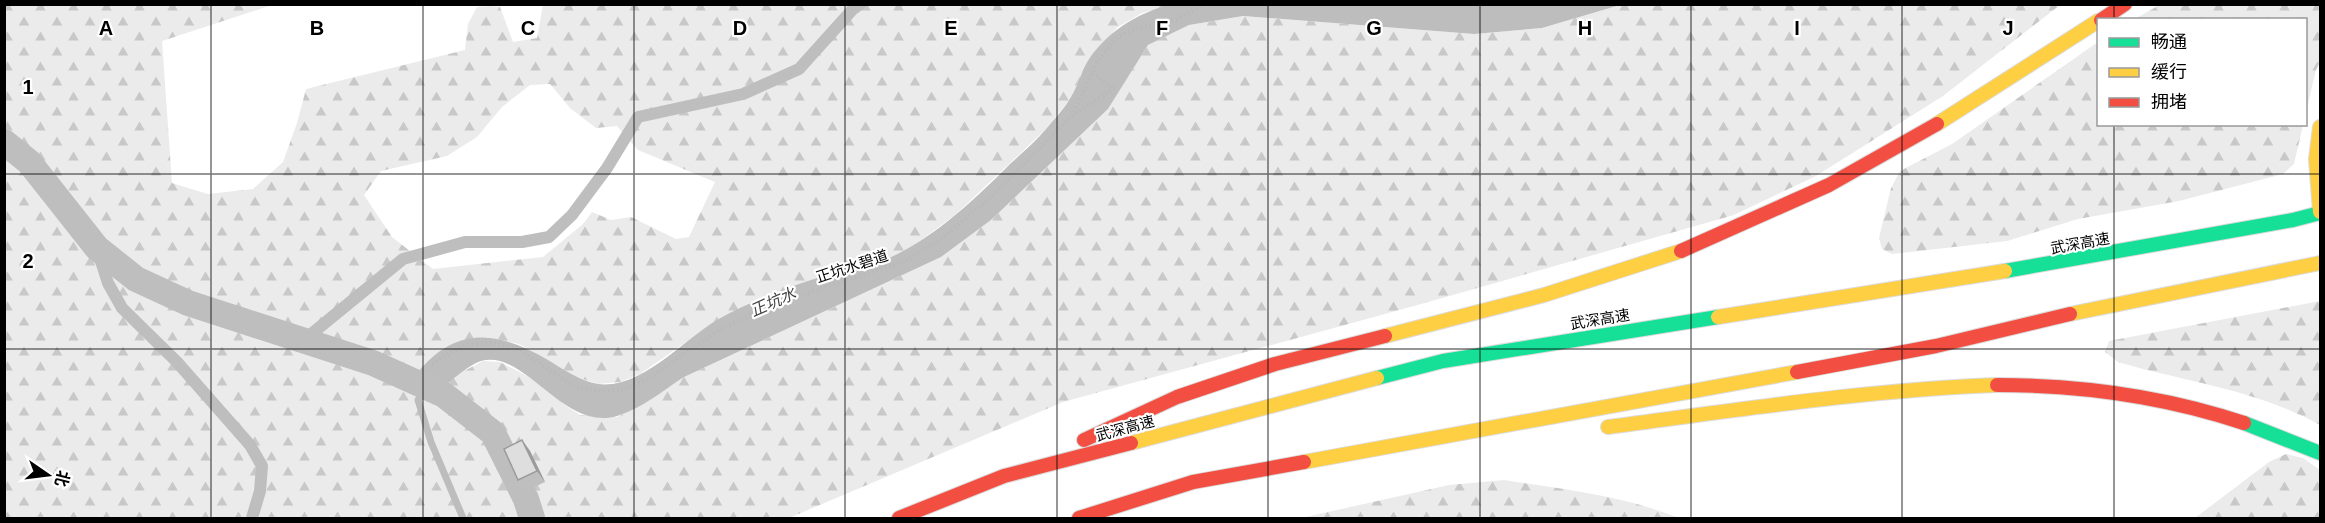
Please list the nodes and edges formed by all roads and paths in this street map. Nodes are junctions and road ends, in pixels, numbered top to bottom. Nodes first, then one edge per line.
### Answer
1 (860, 4) edge
2 (1204, 4) edge
3 (2125, 4) edge
4 (2103, 18) edge
5 (2097, 22) edge
6 (1093, 72) junction
7 (1072, 116) junction
8 (2320, 128) edge
9 (4, 142) edge
10 (2320, 212) edge
11 (97, 248) junction
12 (2320, 263) edge
13 (304, 340) junction
14 (423, 386) junction
15 (1594, 429) dead end
16 (1488, 443) dead end
17 (2320, 453) edge
18 (1004, 476) junction
19 (1193, 482) junction
20 (252, 519) edge
21 (532, 519) edge
22 (899, 519) edge
23 (1079, 519) edge

1 - 13 lane
2 - 6 path, 正坑水碧道
3 - 4 highway
5 - 18 highway
6 - 7 path, 正坑水碧道
6 - 7 path
7 - 14 path, 正坑水碧道
8 - 10 highway
9 - 11 street
10 - 18 highway, 武深高速
11 - 13 street
11 - 20 lane
12 - 19 highway
13 - 14 street
14 - 21 street
15 - 17 highway
16 - 19 highway
18 - 22 highway, 武深高速
19 - 23 highway

